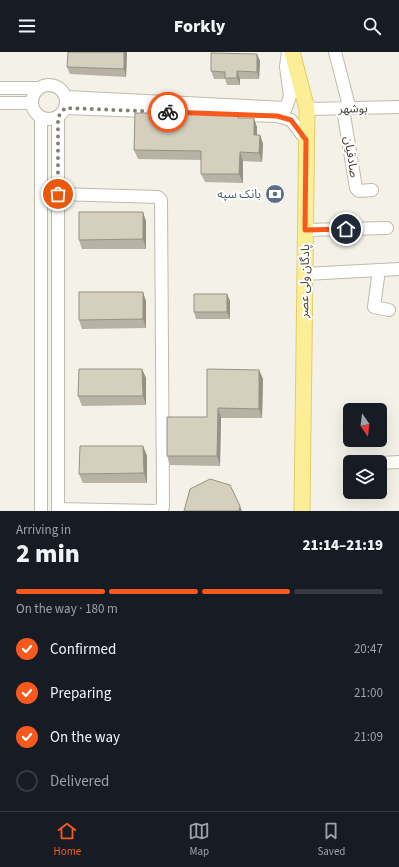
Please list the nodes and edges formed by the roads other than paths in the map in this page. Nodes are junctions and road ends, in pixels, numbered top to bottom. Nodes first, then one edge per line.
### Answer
1 (288, 52) edge
2 (292, 52) edge
3 (335, 52) edge
4 (0, 88) edge
5 (39, 88) junction
6 (0, 103) edge
7 (32, 103) junction
8 (347, 106) junction
9 (63, 107) junction
10 (399, 107) edge
11 (307, 109) junction
12 (286, 113) junction
13 (41, 117) junction
14 (306, 140) junction
15 (372, 190) dead end
16 (58, 194) junction
17 (387, 228) dead end
18 (305, 230) junction
19 (399, 269) edge
20 (379, 270) junction
21 (305, 274) junction
22 (41, 291) junction
23 (58, 292) junction
24 (389, 310) dead end
25 (399, 462) edge
26 (387, 463) edge
27 (58, 510) edge
28 (41, 511) edge
29 (302, 511) edge

1 - 12 street
2 - 11 main road, پادگان ولی عصر
3 - 8 street
4 - 5 street
5 - 7 street
5 - 9 street
6 - 7 street
7 - 13 street
8 - 10 street, بوشهر
8 - 11 street, بوشهر
8 - 15 street, صادقیان
9 - 12 street
9 - 13 street
9 - 16 street
11 - 14 main road, پادگان ولی عصر
12 - 14 street
13 - 22 street
14 - 18 main road, پادگان ولی عصر
16 - 23 street
16 - 27 street
17 - 18 street
18 - 21 main road, پادگان ولی عصر
19 - 20 street
20 - 21 street
20 - 24 street
21 - 29 main road, پادگان ولی عصر
22 - 23 street
22 - 28 street
23 - 27 street
25 - 26 street

